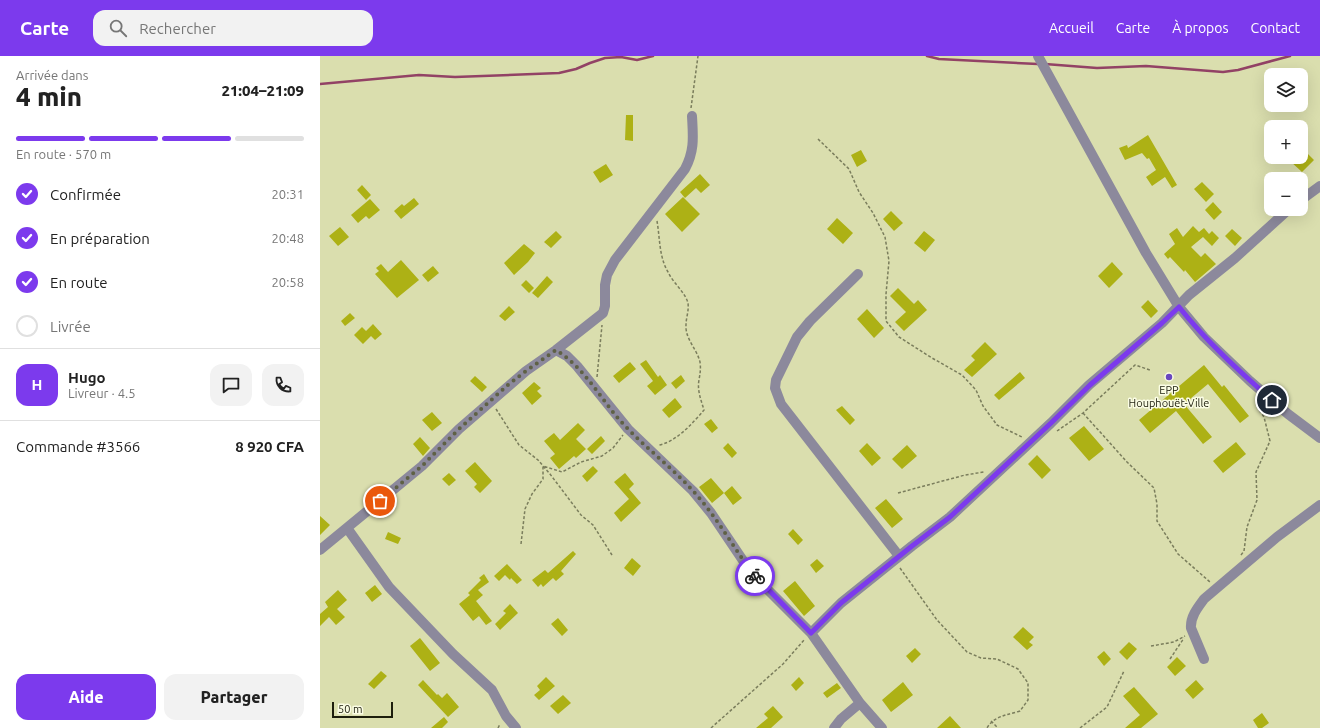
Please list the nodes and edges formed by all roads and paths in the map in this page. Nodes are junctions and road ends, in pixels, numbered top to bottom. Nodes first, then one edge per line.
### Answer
1 (698, 56) edge
2 (1038, 56) edge
3 (692, 116) joint
4 (818, 139) dead end
5 (1320, 186) edge
6 (1308, 195) edge
7 (655, 208) junction
8 (1281, 216) edge
9 (858, 274) dead end
10 (1179, 307) junction
11 (602, 313) junction
12 (556, 350) junction
13 (1150, 370) dead end
14 (596, 390) junction
15 (491, 402) junction
16 (1257, 407) dead end
17 (1083, 413) junction
18 (628, 429) junction
19 (1056, 432) dead end
20 (1320, 438) edge
21 (1031, 441) junction
22 (649, 448) junction
23 (543, 466) junction
24 (989, 471) dead end
25 (898, 493) dead end
26 (1320, 505) edge
27 (347, 528) junction
28 (521, 544) dead end
29 (320, 550) edge
30 (612, 555) dead end
31 (1240, 557) dead end
32 (897, 558) junction
33 (1211, 584) dead end
34 (811, 633) junction
35 (1151, 646) dead end
36 (1170, 659) dead end
37 (1204, 659) dead end
38 (1124, 671) dead end
39 (860, 703) junction
40 (991, 721) junction
41 (516, 728) edge
42 (711, 728) edge
43 (834, 728) edge
44 (882, 728) edge
45 (987, 728) edge
46 (998, 728) edge
47 (1080, 728) edge

1 - 3 path
2 - 10 street
3 - 7 street
4 - 21 path
5 - 6 street
7 - 11 street
7 - 22 path
8 - 10 street
9 - 32 street
10 - 20 street
10 - 21 street
11 - 12 street
11 - 14 path
12 - 14 street
12 - 15 street
13 - 17 path
14 - 18 street
15 - 23 path
15 - 27 street
16 - 31 path
17 - 19 path
17 - 33 path
18 - 22 street
18 - 23 path
21 - 32 street
22 - 34 street
23 - 28 path
23 - 30 path
24 - 25 path
26 - 37 street
27 - 29 street
27 - 41 street
32 - 34 street
32 - 40 path
34 - 39 street
34 - 42 path
35 - 36 path
38 - 47 path
39 - 43 street
39 - 44 street
40 - 45 path
40 - 46 path

